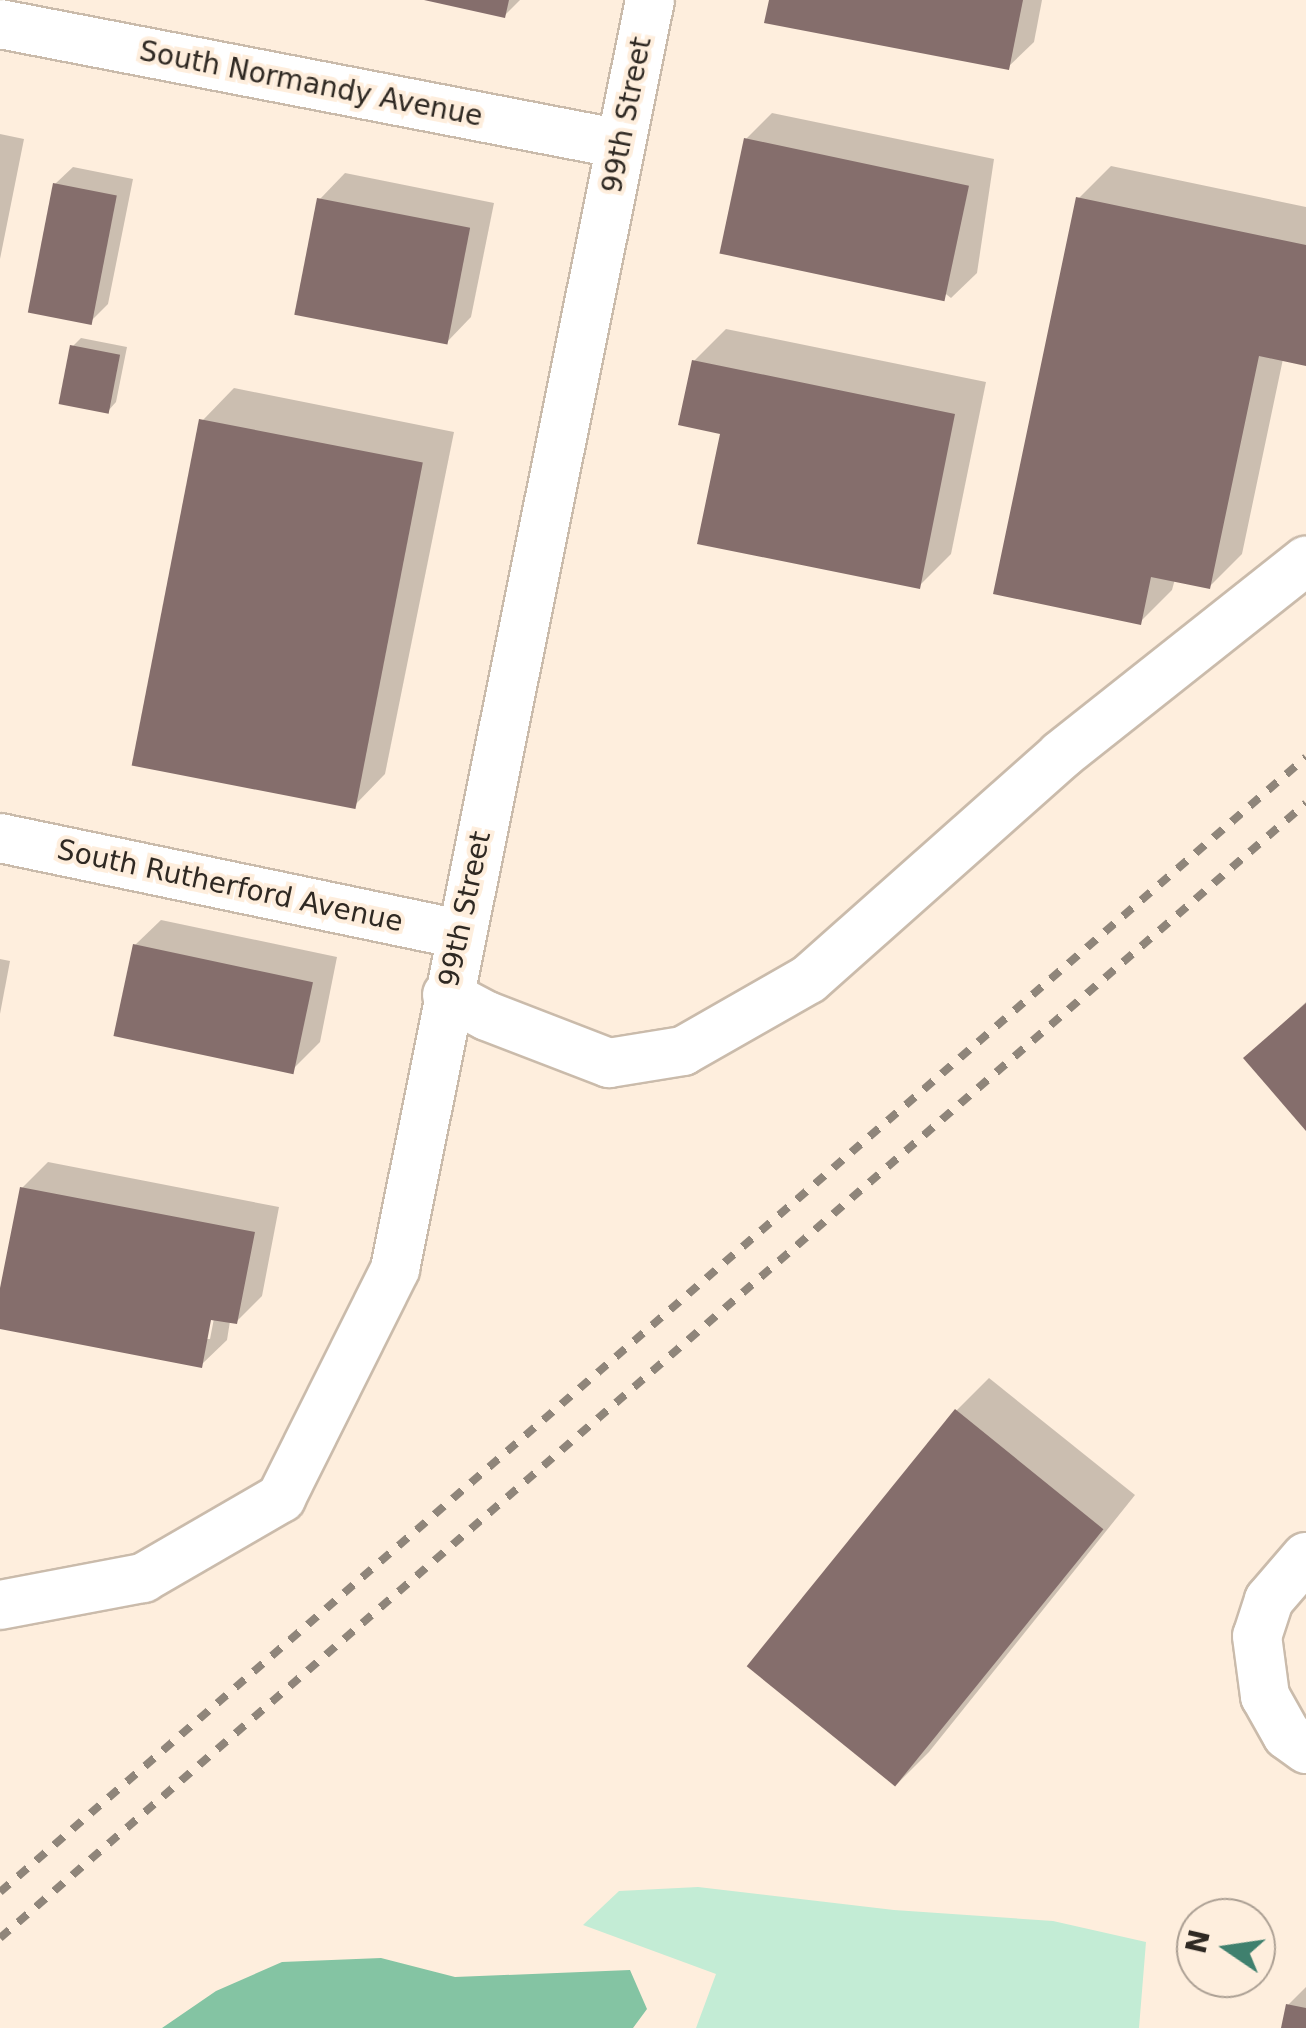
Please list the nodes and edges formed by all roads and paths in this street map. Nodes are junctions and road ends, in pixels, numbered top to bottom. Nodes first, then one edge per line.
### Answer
1 (650, 0) edge
2 (0, 24) edge
3 (621, 144) junction
4 (1306, 561) edge
5 (0, 838) edge
6 (461, 934) junction
7 (447, 995) junction
8 (1306, 1557) edge
9 (0, 1604) edge
10 (1306, 1749) edge

1 - 3 street, 99th Street
2 - 3 street, South Normandy Avenue
3 - 6 street, 99th Street
4 - 7 street
5 - 6 street, South Rutherford Avenue
6 - 7 street, 99th Street
7 - 9 street, 99th Street
8 - 10 street

